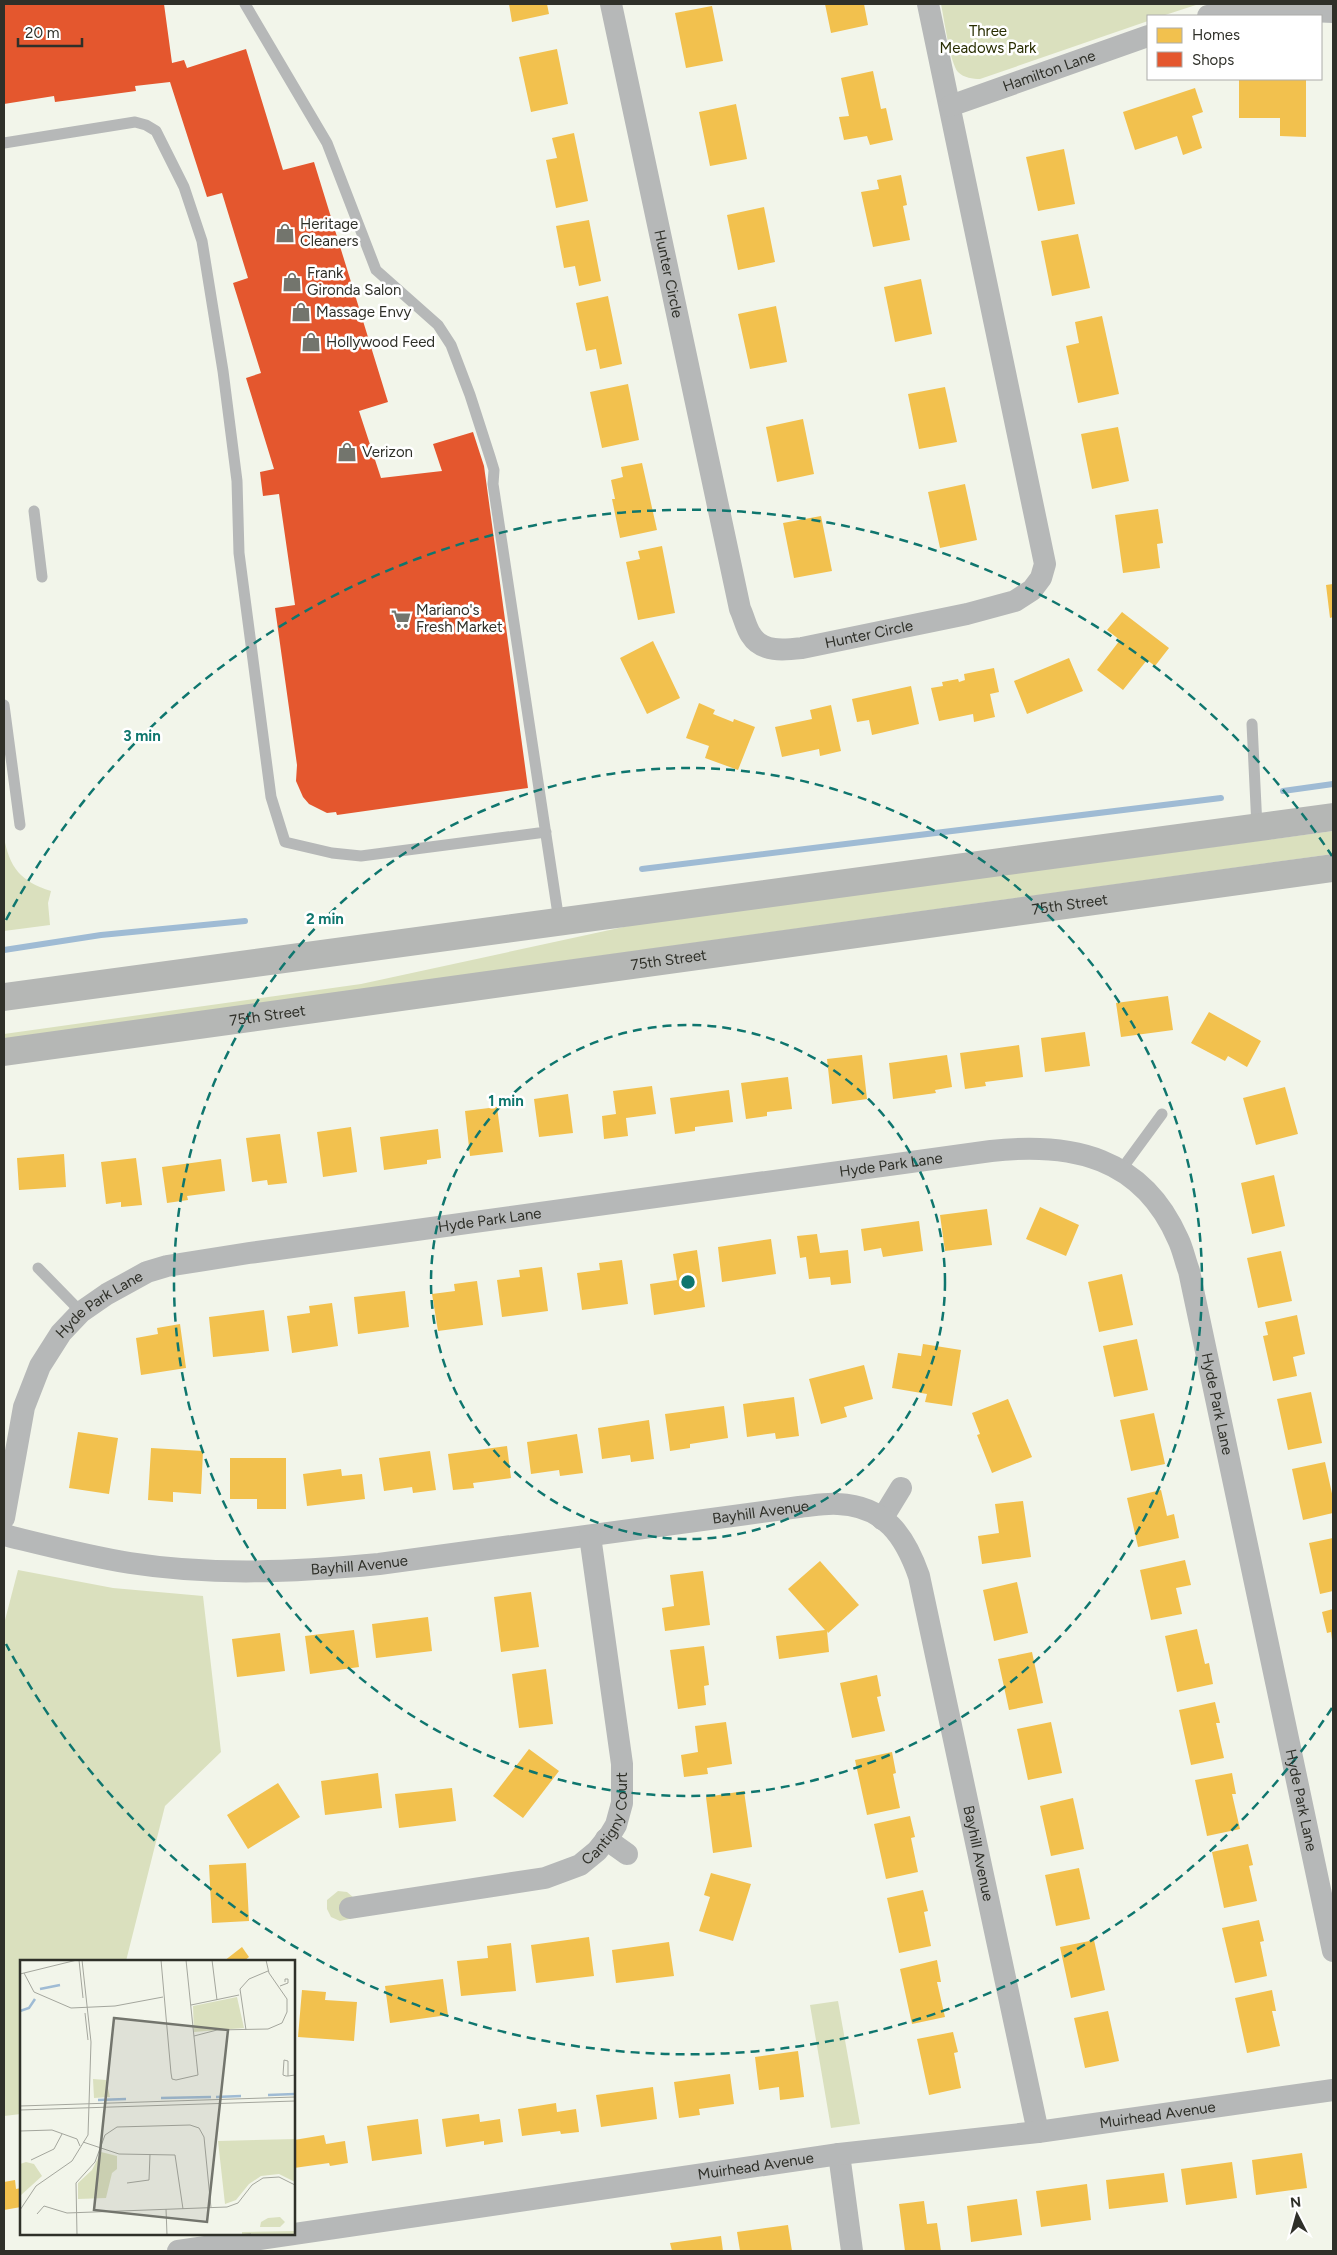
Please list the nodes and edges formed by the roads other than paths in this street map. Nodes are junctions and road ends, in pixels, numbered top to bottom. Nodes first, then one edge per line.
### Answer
1 (245, 4) edge
2 (611, 4) edge
3 (928, 4) edge
4 (1333, 12) edge
5 (1216, 15) edge
6 (1147, 36) edge
7 (950, 106) junction
8 (4, 143) edge
9 (34, 511) dead end
10 (42, 577) dead end
11 (4, 705) edge
12 (1252, 724) dead end
13 (1333, 817) edge
14 (20, 825) dead end
15 (1257, 827) junction
16 (546, 832) junction
17 (1333, 868) edge
18 (559, 921) junction
19 (4, 997) edge
20 (4, 1052) edge
21 (1162, 1114) dead end
22 (1121, 1170) junction
23 (38, 1268) dead end
24 (81, 1312) junction
25 (901, 1488) dead end
26 (4, 1518) edge
27 (882, 1519) junction
28 (4, 1535) edge
29 (590, 1536) junction
30 (606, 1839) junction
31 (628, 1854) dead end
32 (350, 1908) dead end
33 (1333, 1950) edge
34 (1333, 2090) edge
35 (1038, 2132) junction
36 (839, 2154) junction
37 (295, 2234) edge
38 (287, 2235) edge
39 (178, 2251) edge
40 (852, 2251) edge

1 - 16 lane
2 - 7 street, Hunter Circle
3 - 7 street, Hunter Circle
4 - 5 street
6 - 7 street, Hamilton Lane
8 - 16 lane
9 - 10 lane
11 - 14 lane
12 - 15 lane
13 - 15 main road
15 - 18 main road
16 - 18 lane
17 - 20 main road, 75th Street
18 - 19 main road
21 - 22 lane
22 - 24 street, Hyde Park Lane
22 - 33 street, Hyde Park Lane
23 - 24 lane
24 - 26 street, Hyde Park Lane
25 - 27 street
27 - 29 street, Bayhill Avenue
27 - 35 street, Bayhill Avenue
28 - 29 street, Bayhill Avenue
29 - 30 street, Cantigny Court
30 - 31 street
30 - 32 street, Cantigny Court
34 - 35 street, Muirhead Avenue
35 - 36 street, Muirhead Avenue
36 - 37 street, Muirhead Avenue
36 - 40 street
38 - 39 street, Muirhead Avenue

